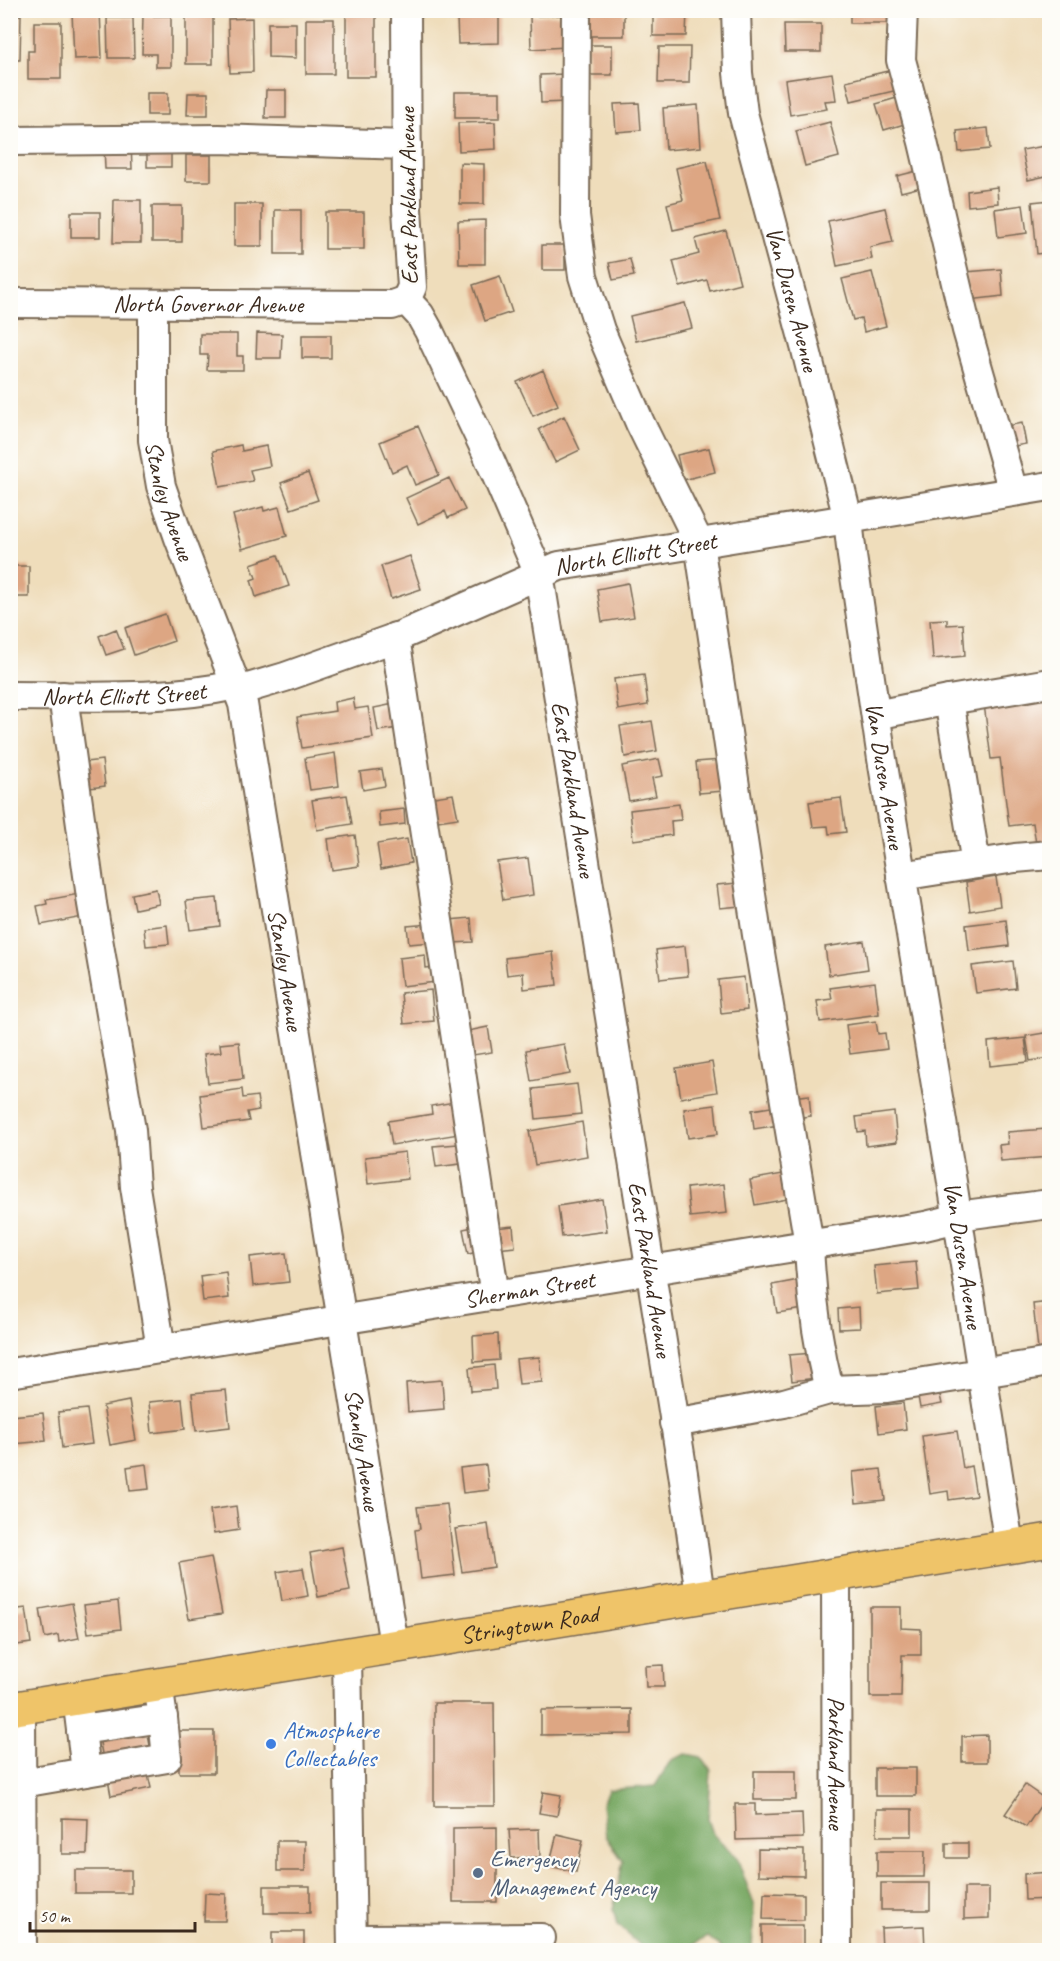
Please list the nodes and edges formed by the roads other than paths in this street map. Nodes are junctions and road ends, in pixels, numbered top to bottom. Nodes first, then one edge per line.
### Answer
1 (406, 10) edge
2 (576, 10) edge
3 (736, 10) edge
4 (903, 10) edge
5 (10, 141) edge
6 (407, 145) junction
7 (406, 300) junction
8 (10, 303) edge
9 (153, 305) junction
10 (1050, 486) edge
11 (1013, 491) junction
12 (848, 519) junction
13 (699, 543) junction
14 (539, 574) junction
15 (395, 637) junction
16 (1050, 683) edge
17 (237, 688) junction
18 (10, 696) edge
19 (63, 696) junction
20 (949, 700) junction
21 (876, 715) junction
22 (1050, 855) edge
23 (976, 864) junction
24 (901, 876) junction
25 (1050, 1204) edge
26 (957, 1216) junction
27 (809, 1244) junction
28 (650, 1271) junction
29 (495, 1296) junction
30 (341, 1320) junction
31 (161, 1349) junction
32 (1050, 1362) edge
33 (10, 1372) edge
34 (983, 1373) junction
35 (829, 1390) junction
36 (674, 1423) junction
37 (1050, 1539) edge
38 (1009, 1545) junction
39 (836, 1574) junction
40 (700, 1595) junction
41 (394, 1645) junction
42 (347, 1654) junction
43 (158, 1685) junction
44 (77, 1697) junction
45 (16, 1708) edge
46 (163, 1718) junction
47 (81, 1731) junction
48 (86, 1772) junction
49 (22, 1783) junction
50 (541, 1938) dead end
51 (352, 1945) edge
52 (22, 1950) edge
53 (837, 1950) edge

1 - 6 street, East Parkland Avenue
2 - 13 street
3 - 12 street, Van Dusen Avenue
4 - 11 street
5 - 6 street
6 - 7 street, East Parkland Avenue
7 - 9 street, North Governor Avenue
7 - 14 street, East Parkland Avenue
8 - 9 street, North Governor Avenue
9 - 17 street, Stanley Avenue
10 - 11 street, North Elliott Street
11 - 12 street, North Elliott Street
12 - 13 street, North Elliott Street
12 - 21 street, Van Dusen Avenue
13 - 14 street, North Elliott Street
13 - 27 street
14 - 15 street, North Elliott Street
14 - 28 street, East Parkland Avenue
15 - 17 street, North Elliott Street
15 - 29 street
16 - 20 street
17 - 19 street, North Elliott Street
17 - 30 street, Stanley Avenue
18 - 19 street, North Elliott Street
19 - 31 street
20 - 21 street
20 - 23 street
21 - 24 street, Van Dusen Avenue
22 - 23 street
23 - 24 street
24 - 26 street, Van Dusen Avenue
25 - 26 street, Sherman Street
26 - 27 street, Sherman Street
26 - 34 street, Van Dusen Avenue
27 - 28 street, Sherman Street
27 - 35 street
28 - 29 street, Sherman Street
28 - 36 street, East Parkland Avenue
29 - 30 street, Sherman Street
30 - 31 street, Sherman Street
30 - 41 street, Stanley Avenue
31 - 33 street, Sherman Street
32 - 34 street
34 - 35 street
34 - 38 street, Van Dusen Avenue
35 - 36 street
36 - 40 street, East Parkland Avenue
37 - 38 main road, Stringtown Road
38 - 39 main road, Stringtown Road
39 - 40 main road, Stringtown Road
39 - 53 street, Parkland Avenue
40 - 41 main road, Stringtown Road
41 - 42 main road, Stringtown Road
42 - 43 main road, Stringtown Road
42 - 51 street
43 - 44 main road, Stringtown Road
43 - 46 street
44 - 45 main road, Stringtown Road
44 - 47 street
45 - 49 street
46 - 47 street
46 - 48 street
47 - 48 street
48 - 49 street
49 - 52 street
50 - 51 street

